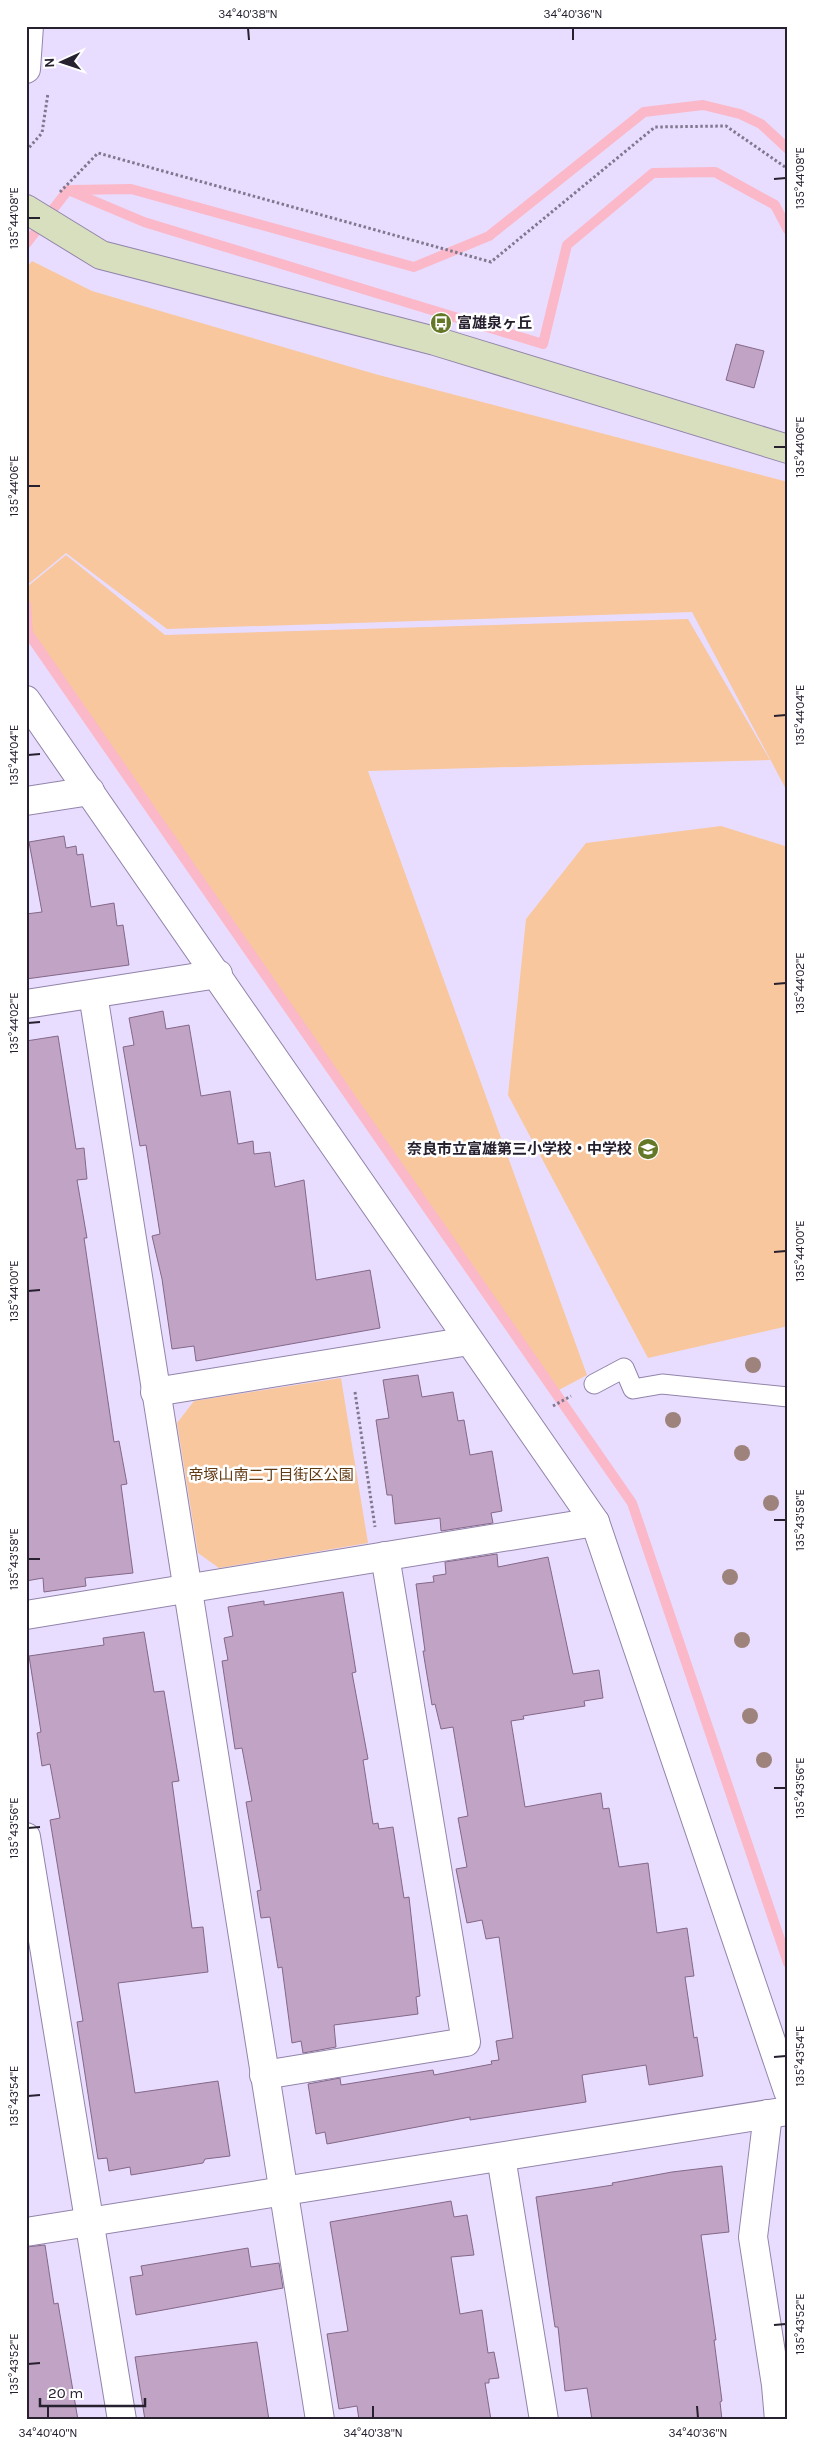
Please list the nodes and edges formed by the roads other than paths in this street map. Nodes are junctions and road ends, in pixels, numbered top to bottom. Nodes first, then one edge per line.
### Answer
1 (29, 26) edge
2 (26, 69) edge
3 (31, 212) edge
4 (788, 449) edge
5 (26, 700) edge
6 (90, 791) junction
7 (26, 801) edge
8 (218, 974) junction
9 (93, 994) junction
10 (26, 1004) edge
11 (469, 1341) junction
12 (594, 1384) road end
13 (155, 1392) junction
14 (788, 1397) edge
15 (594, 1522) junction
16 (382, 1556) junction
17 (187, 1588) junction
18 (26, 1615) edge
19 (26, 1837) edge
20 (264, 2074) junction
21 (788, 2091) edge
22 (778, 2113) edge
23 (501, 2157) junction
24 (285, 2191) junction
25 (90, 2222) junction
26 (26, 2232) edge
27 (122, 2420) edge
28 (320, 2420) edge
29 (544, 2420) edge
30 (778, 2420) edge

1 - 2 street
3 - 4 street
5 - 6 street
6 - 7 street
6 - 8 street
8 - 9 street
8 - 11 street
9 - 10 street
9 - 13 street
11 - 13 street
11 - 15 street
12 - 14 lane
13 - 17 street
15 - 16 street
15 - 21 street
16 - 17 street
16 - 20 street
17 - 18 street
17 - 20 street
19 - 25 street
20 - 24 street
22 - 23 street
22 - 30 street
23 - 24 street
23 - 29 street
24 - 25 street
24 - 28 street
25 - 26 street
25 - 27 street

